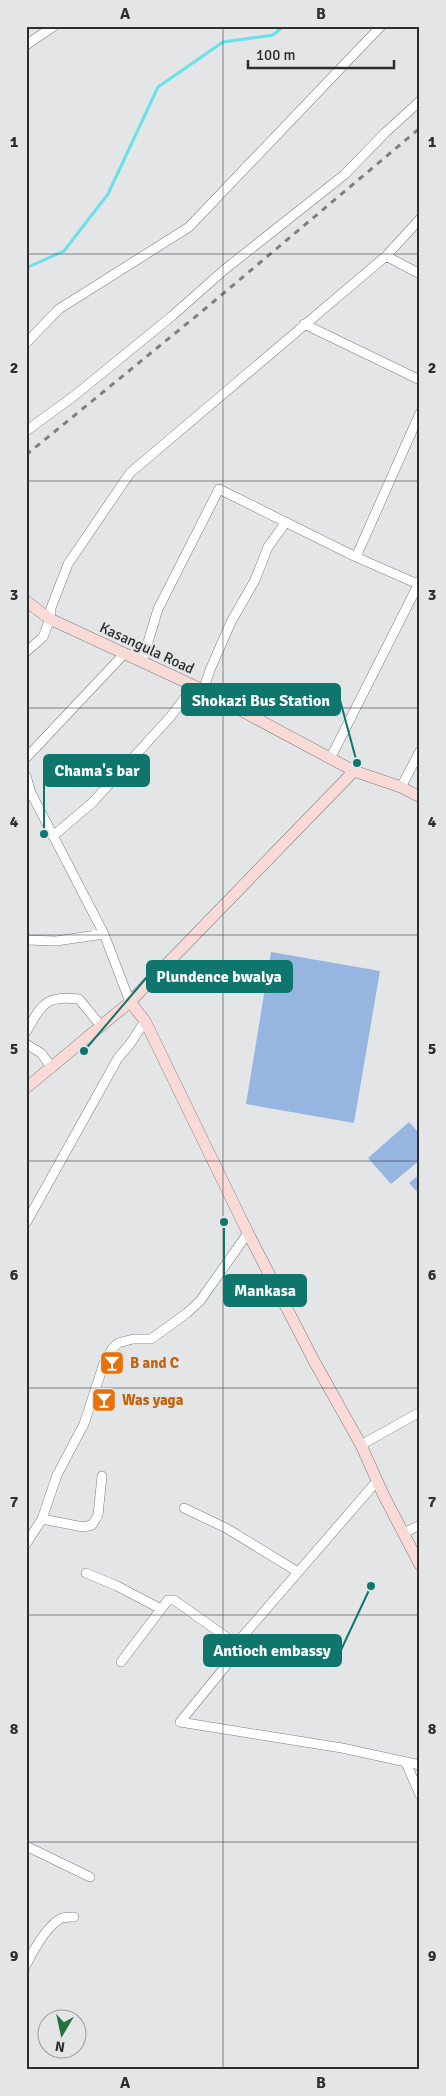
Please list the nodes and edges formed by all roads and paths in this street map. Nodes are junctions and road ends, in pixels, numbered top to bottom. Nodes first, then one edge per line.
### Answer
1 (54, 26) edge
2 (381, 26) edge
3 (26, 45) edge
4 (420, 101) edge
5 (420, 219) edge
6 (386, 256) junction
7 (420, 274) edge
8 (304, 324) junction
9 (26, 343) edge
10 (420, 380) edge
11 (420, 413) edge
12 (26, 431) edge
13 (286, 522) junction
14 (356, 557) junction
15 (419, 583) edge
16 (26, 601) edge
17 (50, 619) junction
18 (26, 652) edge
19 (124, 654) junction
20 (142, 662) junction
21 (199, 688) junction
22 (420, 751) edge
23 (331, 757) junction
24 (26, 758) edge
25 (354, 771) junction
26 (26, 776) edge
27 (401, 788) junction
28 (28, 794) edge
29 (420, 797) edge
30 (53, 836) junction
31 (104, 934) junction
32 (26, 940) edge
33 (130, 1002) junction
34 (146, 1021) junction
35 (101, 1026) junction
36 (26, 1032) edge
37 (26, 1044) edge
38 (52, 1068) junction
39 (26, 1088) edge
40 (26, 1223) edge
41 (248, 1233) junction
42 (420, 1412) edge
43 (361, 1445) junction
44 (102, 1476) dead end
45 (377, 1481) junction
46 (184, 1508) dead end
47 (42, 1520) junction
48 (420, 1525) edge
49 (404, 1533) junction
50 (26, 1544) edge
51 (420, 1565) edge
52 (298, 1572) junction
53 (86, 1573) dead end
54 (161, 1609) junction
55 (236, 1644) junction
56 (120, 1662) dead end
57 (406, 1763) junction
58 (420, 1766) edge
59 (420, 1795) edge
60 (26, 1846) edge
61 (90, 1876) dead end
62 (74, 1917) dead end
63 (26, 1965) edge

1 - 3 street
2 - 9 street
4 - 12 street
5 - 6 street
6 - 7 street
6 - 8 street
8 - 10 street
8 - 17 street
11 - 14 street
13 - 14 street
13 - 20 street
13 - 21 street
14 - 15 street
15 - 23 street
16 - 17 street, Kasangula Road
17 - 18 street
17 - 19 street, Kasangula Road
19 - 20 street, Kasangula Road
19 - 24 street
20 - 21 street, Kasangula Road
21 - 23 street, Kasangula Road
21 - 30 street
22 - 27 street
23 - 25 street, Kasangula Road
25 - 27 street, Kasangula Road
25 - 33 street
26 - 28 street
27 - 29 street, Kasangula Road
28 - 30 street
30 - 31 street
31 - 32 street
31 - 33 street
33 - 34 street
33 - 35 street
34 - 40 street
34 - 41 street
35 - 36 street
35 - 38 street
37 - 38 street
38 - 39 street
41 - 43 street
41 - 47 street
42 - 43 street
43 - 45 street
44 - 47 street
45 - 49 street
45 - 52 street
46 - 52 street
47 - 50 street
48 - 49 street
49 - 51 street
52 - 55 street
53 - 54 street
54 - 55 street
54 - 56 street
55 - 57 street
57 - 58 street
57 - 59 street
60 - 61 street
62 - 63 street

